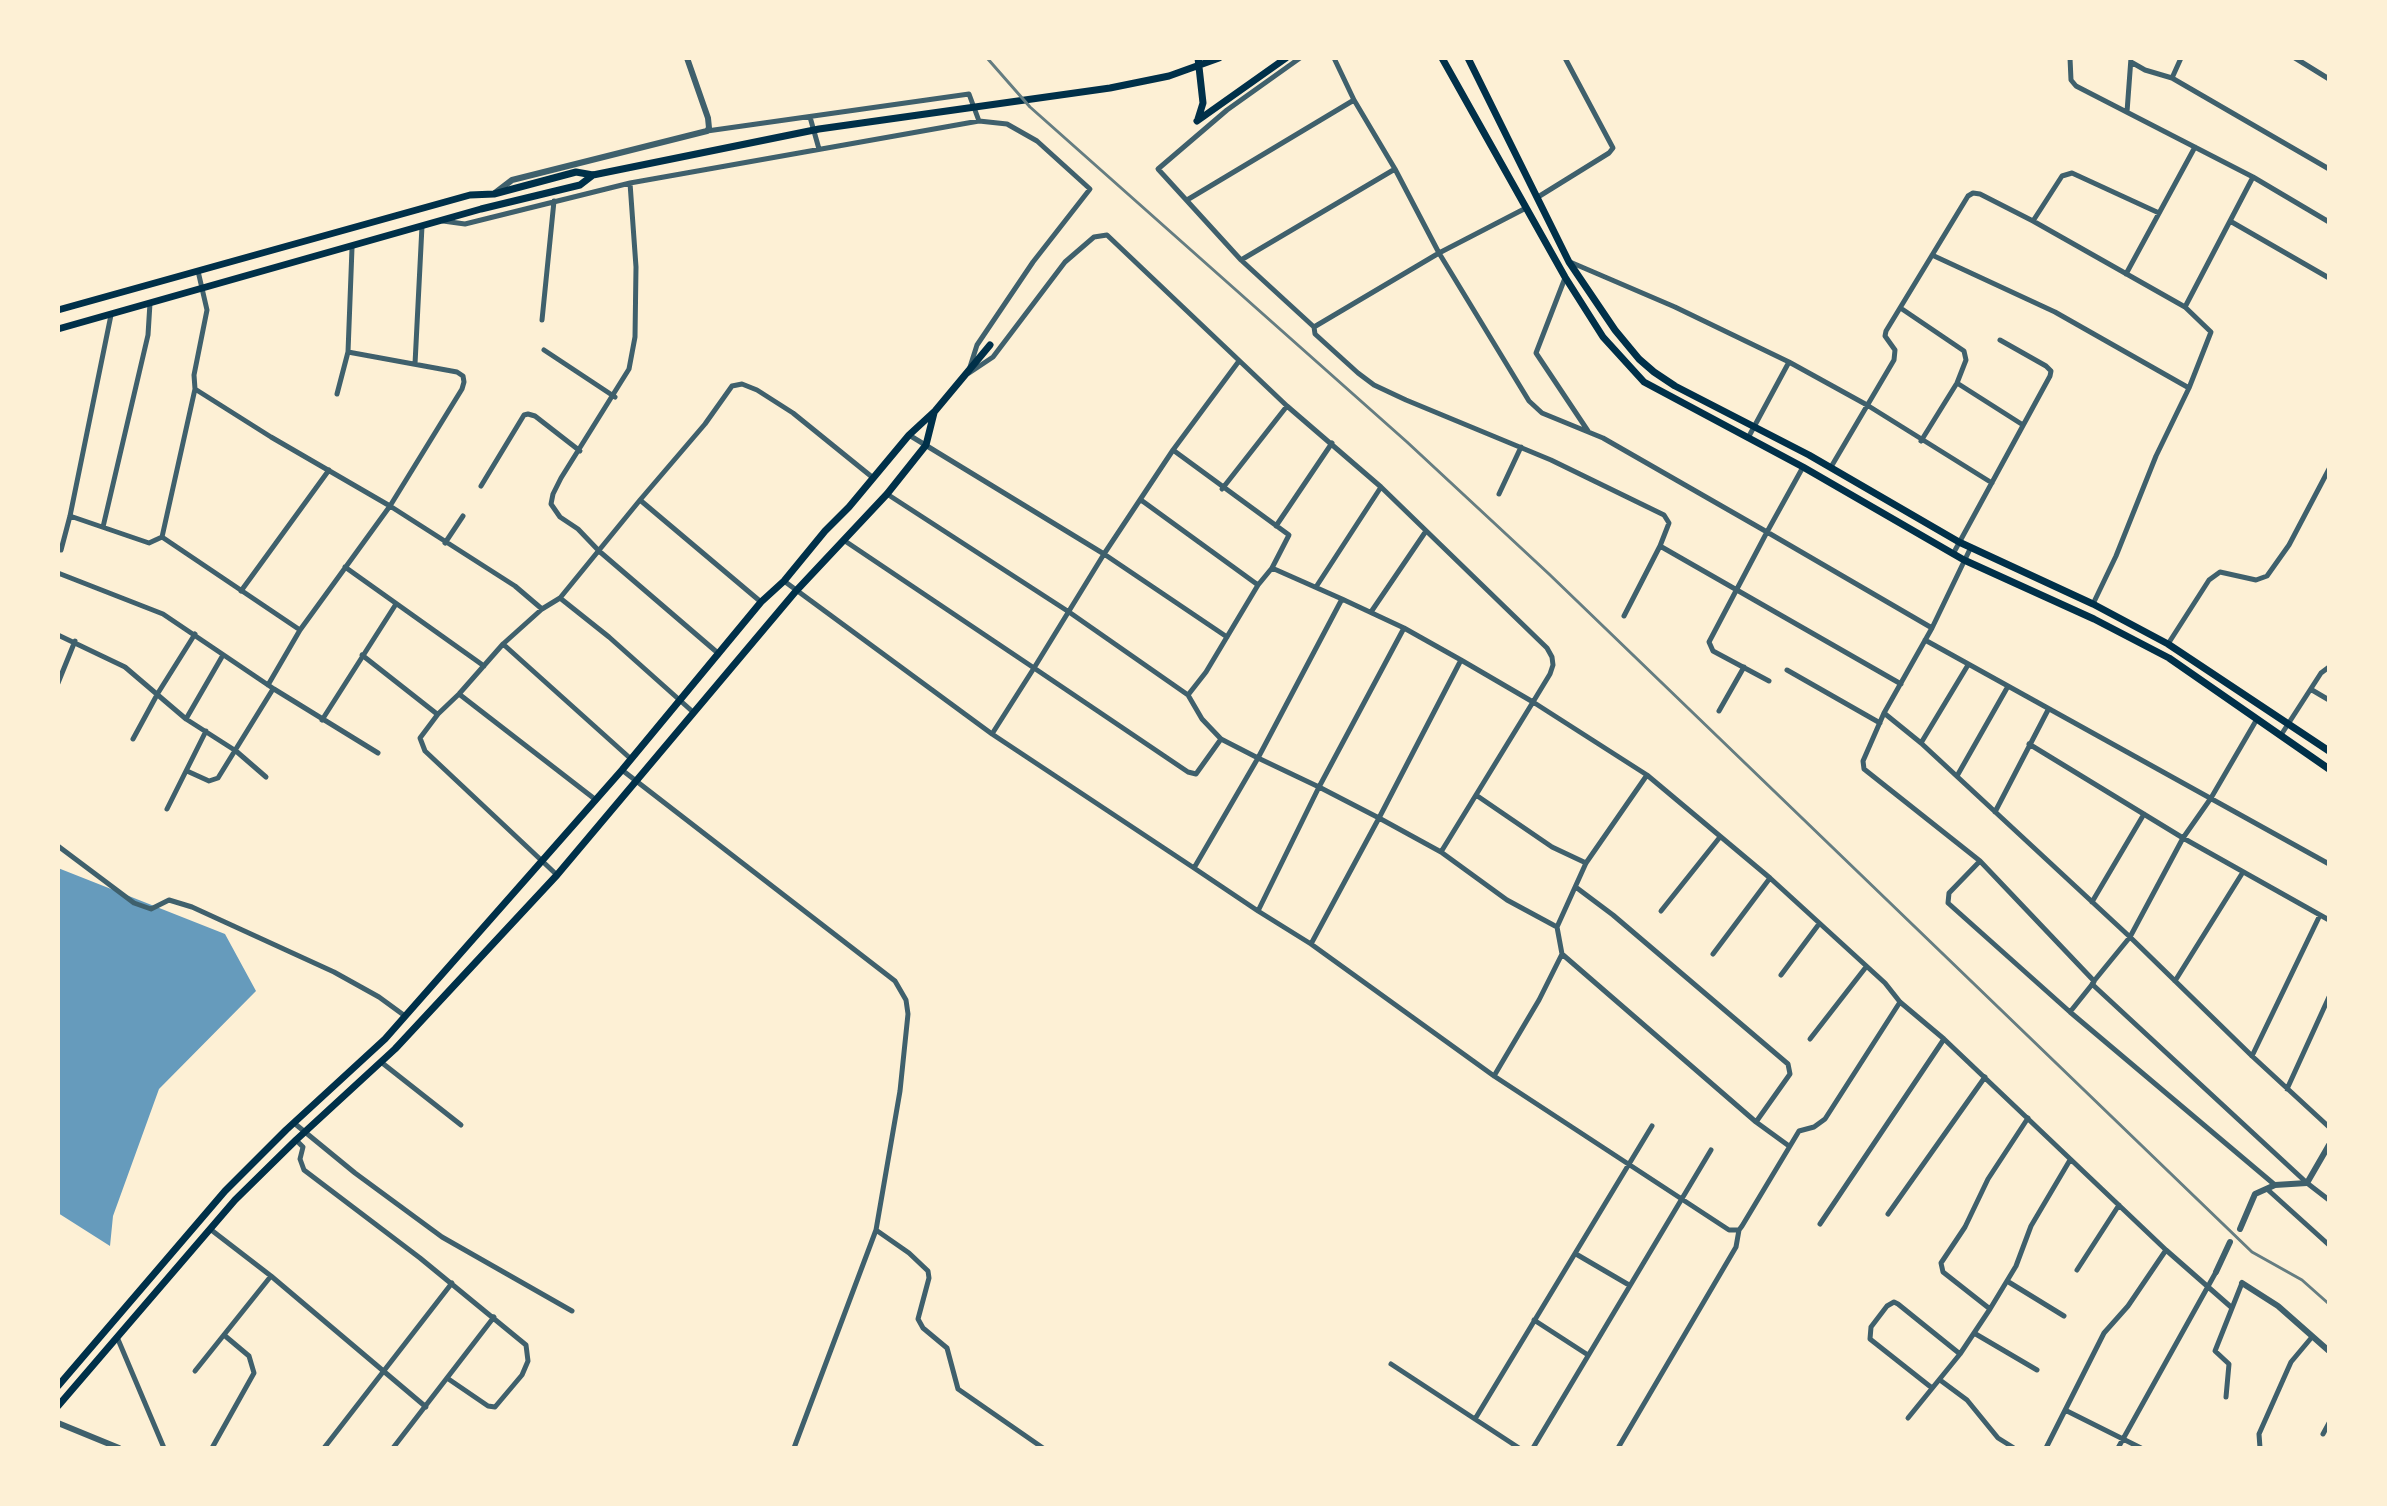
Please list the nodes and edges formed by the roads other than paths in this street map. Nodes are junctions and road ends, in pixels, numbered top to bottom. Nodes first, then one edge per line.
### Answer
1 (687, 58) edge
2 (1198, 58) edge
3 (1219, 58) edge
4 (1286, 58) edge
5 (1300, 58) edge
6 (1334, 58) edge
7 (1442, 58) edge
8 (1468, 58) edge
9 (1565, 58) edge
10 (2070, 58) edge
11 (2181, 58) edge
12 (2295, 58) edge
13 (2131, 60) edge
14 (2302, 60) edge
15 (2172, 78) junction
16 (2329, 79) edge
17 (1354, 100) junction
18 (2127, 112) junction
19 (810, 117) junction
20 (979, 121) junction
21 (707, 131) junction
22 (2195, 147) junction
23 (819, 149) junction
24 (1395, 169) junction
25 (2329, 169) edge
26 (593, 175) junction
27 (2253, 177) junction
28 (630, 183) junction
29 (494, 194) junction
30 (1538, 197) junction
31 (1187, 200) junction
32 (554, 201) junction
33 (1527, 208) junction
34 (2159, 213) junction
35 (442, 221) junction
36 (2033, 221) junction
37 (2230, 221) junction
38 (2329, 222) edge
39 (422, 226) junction
40 (352, 248) junction
41 (1439, 253) junction
42 (1932, 255) junction
43 (1241, 260) junction
44 (1569, 262) junction
45 (198, 269) junction
46 (2126, 274) junction
47 (1565, 277) junction
48 (2329, 278) edge
49 (202, 289) junction
50 (150, 303) junction
51 (2185, 307) junction
52 (1902, 309) junction
53 (58, 310) edge
54 (112, 314) junction
55 (542, 320) dead end
56 (1314, 327) junction
57 (58, 329) edge
58 (2000, 340) dead end
59 (990, 345) dead end
60 (544, 350) dead end
61 (348, 352) junction
62 (1239, 361) junction
63 (1789, 362) junction
64 (415, 364) junction
65 (967, 375) junction
66 (1957, 383) junction
67 (2189, 388) junction
68 (195, 389) junction
69 (337, 394) dead end
70 (615, 397) junction
71 (1867, 405) junction
72 (1287, 406) junction
73 (935, 411) junction
74 (2023, 425) junction
75 (1754, 427) junction
76 (1588, 432) junction
77 (909, 435) junction
78 (1748, 438) junction
79 (1921, 441) junction
80 (1332, 443) junction
81 (926, 445) junction
82 (1521, 447) junction
83 (1173, 450) junction
84 (580, 451) junction
85 (1803, 467) junction
86 (1831, 467) junction
87 (2329, 469) edge
88 (329, 470) junction
89 (872, 477) junction
90 (1992, 483) junction
91 (481, 486) dead end
92 (1381, 487) junction
93 (1222, 489) junction
94 (887, 494) junction
95 (1499, 494) dead end
96 (640, 500) junction
97 (1141, 500) junction
98 (390, 506) junction
99 (70, 516) junction
100 (463, 516) dead end
101 (1276, 526) junction
102 (103, 527) junction
103 (1426, 531) junction
104 (1767, 532) junction
105 (162, 537) junction
106 (845, 541) junction
107 (1959, 542) junction
108 (445, 543) junction
109 (1660, 546) junction
110 (1971, 547) junction
111 (61, 550) dead end
112 (599, 551) junction
113 (1104, 554) junction
114 (1953, 554) junction
115 (1964, 560) junction
116 (345, 567) junction
117 (1272, 568) junction
118 (58, 573) edge
119 (784, 581) junction
120 (1258, 585) junction
121 (1316, 587) junction
122 (1738, 589) junction
123 (241, 591) junction
124 (796, 591) junction
125 (560, 598) junction
126 (1342, 599) junction
127 (761, 602) junction
128 (396, 604) junction
129 (2093, 604) junction
130 (542, 609) junction
131 (1069, 612) junction
132 (1371, 612) junction
133 (1624, 616) dead end
134 (1404, 628) junction
135 (1932, 628) junction
136 (300, 630) junction
137 (195, 634) junction
138 (58, 635) edge
139 (1227, 637) junction
140 (1925, 640) junction
141 (75, 641) junction
142 (503, 644) junction
143 (2168, 644) junction
144 (719, 654) junction
145 (223, 655) junction
146 (362, 655) junction
147 (1461, 660) junction
148 (1968, 665) junction
149 (484, 666) junction
150 (1744, 667) junction
151 (2329, 667) edge
152 (1034, 668) junction
153 (1787, 670) dead end
154 (1769, 681) dead end
155 (58, 683) edge
156 (1901, 684) junction
157 (271, 687) junction
158 (2007, 688) junction
159 (2312, 690) junction
160 (158, 693) junction
161 (459, 694) junction
162 (1188, 695) junction
163 (2329, 700) edge
164 (679, 701) junction
165 (1533, 702) junction
166 (2048, 710) junction
167 (1719, 711) dead end
168 (693, 712) junction
169 (1884, 713) junction
170 (438, 714) junction
171 (186, 719) junction
172 (2257, 719) junction
173 (322, 720) junction
174 (1880, 723) junction
175 (2290, 723) junction
176 (206, 731) junction
177 (992, 734) junction
178 (2281, 735) junction
179 (133, 739) dead end
180 (1221, 739) junction
181 (1921, 743) junction
182 (2029, 744) junction
183 (236, 751) junction
184 (2329, 751) edge
185 (378, 753) dead end
186 (1258, 758) junction
187 (631, 759) junction
188 (2329, 769) edge
189 (622, 770) junction
190 (187, 771) junction
191 (1647, 775) junction
192 (1957, 776) junction
193 (266, 777) dead end
194 (636, 781) junction
195 (1319, 787) junction
196 (1476, 795) junction
197 (2211, 798) junction
198 (596, 800) junction
199 (167, 809) dead end
200 (1995, 812) junction
201 (2144, 814) junction
202 (1379, 818) junction
203 (1720, 837) junction
204 (2183, 838) junction
205 (58, 846) edge
206 (1441, 852) junction
207 (542, 860) junction
208 (1980, 861) junction
209 (1586, 863) junction
210 (2329, 864) edge
211 (1194, 868) junction
212 (2243, 872) junction
213 (557, 875) junction
214 (1770, 878) junction
215 (1577, 888) junction
216 (2092, 902) junction
217 (1258, 911) junction
218 (1661, 911) dead end
219 (2320, 915) junction
220 (2329, 920) edge
221 (1819, 924) junction
222 (1557, 927) junction
223 (2130, 937) junction
224 (1311, 944) junction
225 (1562, 954) junction
226 (1713, 954) dead end
227 (1866, 967) junction
228 (1781, 975) dead end
229 (2175, 981) junction
230 (2093, 983) junction
231 (2329, 997) edge
232 (1900, 1002) junction
233 (2070, 1012) junction
234 (405, 1016) junction
235 (1810, 1039) dead end
236 (1944, 1039) junction
237 (2252, 1056) junction
238 (381, 1062) junction
239 (1494, 1076) junction
240 (1985, 1077) junction
241 (2287, 1089) junction
242 (2028, 1118) junction
243 (1756, 1122) junction
244 (294, 1123) junction
245 (461, 1125) dead end
246 (1652, 1126) dead end
247 (2329, 1127) edge
248 (304, 1132) junction
249 (296, 1140) junction
250 (2329, 1145) edge
251 (1789, 1146) junction
252 (1711, 1150) dead end
253 (2070, 1160) junction
254 (1630, 1163) junction
255 (2307, 1183) junction
256 (2275, 1185) junction
257 (2267, 1189) junction
258 (1682, 1197) junction
259 (2329, 1200) edge
260 (2119, 1205) junction
261 (1888, 1214) dead end
262 (1820, 1224) dead end
263 (210, 1229) junction
264 (2240, 1229) dead end
265 (876, 1230) junction
266 (1739, 1230) junction
267 (2230, 1242) dead end
268 (2329, 1245) edge
269 (2166, 1250) junction
270 (1576, 1254) junction
271 (2077, 1270) dead end
272 (2216, 1272) joint
273 (271, 1276) junction
274 (2007, 1281) junction
275 (452, 1283) junction
276 (2242, 1283) joint
277 (1629, 1285) junction
278 (2207, 1288) junction
279 (2231, 1307) junction
280 (1990, 1309) junction
281 (572, 1311) dead end
282 (2064, 1316) dead end
283 (494, 1317) junction
284 (1534, 1320) junction
285 (1974, 1333) junction
286 (224, 1335) junction
287 (117, 1337) junction
288 (2312, 1337) junction
289 (2329, 1351) edge
290 (1960, 1354) junction
291 (1588, 1355) junction
292 (1391, 1364) dead end
293 (384, 1369) junction
294 (2037, 1370) dead end
295 (195, 1371) dead end
296 (447, 1378) junction
297 (1940, 1380) junction
298 (58, 1386) edge
299 (1932, 1388) junction
300 (2226, 1397) dead end
301 (58, 1406) edge
302 (426, 1407) junction
303 (2065, 1410) junction
304 (1908, 1418) dead end
305 (1475, 1419) junction
306 (58, 1423) edge
307 (2329, 1423) edge
308 (2323, 1434) dead end
309 (2122, 1439) junction
310 (2259, 1444) edge
311 (327, 1447) edge
312 (119, 1448) edge
313 (164, 1448) edge
314 (212, 1448) edge
315 (393, 1448) edge
316 (794, 1448) edge
317 (1043, 1448) edge
318 (1519, 1448) edge
319 (1533, 1448) edge
320 (1618, 1448) edge
321 (2014, 1448) edge
322 (2046, 1448) edge
323 (2118, 1448) edge
324 (2141, 1448) edge
325 (2252, 1448) edge

1 - 21 street
2 - 4 main road
3 - 26 main road
5 - 31 street
6 - 17 street
7 - 33 main road
8 - 30 main road
9 - 30 street
10 - 18 street
11 - 15 street
12 - 14 street
13 - 15 street
13 - 18 street
14 - 16 street
15 - 25 street
17 - 24 street
17 - 31 street
18 - 22 street
19 - 20 street
19 - 21 street
19 - 23 street
20 - 23 street
20 - 65 street
21 - 29 street
22 - 27 street
22 - 34 street
23 - 28 street
24 - 41 street
24 - 43 street
26 - 29 main road
26 - 35 main road
27 - 37 street
27 - 38 street
28 - 32 street
28 - 70 street
29 - 45 main road
30 - 44 main road
31 - 43 street
32 - 35 street
32 - 55 street
33 - 41 street
33 - 47 main road
34 - 36 street
34 - 46 street
35 - 39 main road
36 - 42 street
36 - 46 street
37 - 48 street
37 - 51 street
39 - 40 main road
39 - 64 street
40 - 49 main road
40 - 61 street
41 - 56 street
41 - 76 street
42 - 52 street
42 - 67 street
43 - 56 street
44 - 63 street
44 - 75 main road
45 - 49 street
45 - 53 main road
46 - 51 street
47 - 76 street
47 - 78 main road
49 - 50 main road
49 - 68 street
50 - 54 main road
50 - 102 street
51 - 67 street
52 - 66 street
52 - 71 street
54 - 57 main road
54 - 99 street
56 - 82 street
58 - 74 street
59 - 65 main road
60 - 70 street
61 - 64 street
61 - 69 street
62 - 65 street
62 - 72 street
62 - 83 street
63 - 71 street
63 - 75 street
64 - 98 street
65 - 73 main road
66 - 74 street
66 - 79 street
67 - 129 street
68 - 88 street
68 - 105 street
70 - 84 street
71 - 79 street
71 - 86 street
72 - 80 street
72 - 93 street
73 - 77 main road
73 - 81 main road
74 - 90 street
75 - 78 street
75 - 86 main road
76 - 104 street
77 - 81 street
77 - 89 main road
78 - 85 main road
79 - 90 street
80 - 92 street
80 - 101 street
81 - 94 main road
81 - 113 street
82 - 95 street
82 - 109 street
83 - 93 street
83 - 97 street
84 - 91 street
84 - 112 street
85 - 104 street
85 - 114 main road
86 - 107 main road
87 - 143 street
88 - 98 street
88 - 123 street
89 - 96 street
89 - 119 main road
90 - 107 street
92 - 103 street
92 - 121 street
93 - 101 street
94 - 106 main road
94 - 131 street
96 - 112 street
96 - 127 street
97 - 113 street
97 - 120 street
98 - 108 street
98 - 116 street
99 - 102 street
99 - 111 street
100 - 108 street
101 - 117 street
102 - 105 street
103 - 132 street
103 - 165 street
104 - 122 street
104 - 135 street
105 - 123 street
106 - 124 main road
106 - 152 street
107 - 110 main road
107 - 114 street
108 - 130 street
109 - 122 street
109 - 133 street
110 - 115 street
110 - 129 main road
112 - 125 street
112 - 144 street
113 - 131 street
113 - 139 street
114 - 115 main road
115 - 135 street
115 - 172 main road
116 - 128 street
116 - 136 street
117 - 120 street
117 - 121 street
118 - 137 street
119 - 124 street
119 - 127 main road
120 - 139 street
121 - 126 street
122 - 150 street
122 - 156 street
123 - 136 street
124 - 168 main road
124 - 177 street
125 - 130 street
125 - 164 street
126 - 132 street
126 - 186 street
127 - 144 main road
128 - 146 street
128 - 149 street
129 - 143 main road
130 - 142 street
131 - 152 street
131 - 162 street
132 - 134 street
134 - 147 street
134 - 195 street
135 - 140 street
136 - 157 street
137 - 145 street
137 - 160 street
138 - 141 street
139 - 162 street
140 - 148 street
140 - 156 street
141 - 155 street
141 - 160 street
142 - 149 street
142 - 187 street
143 - 175 main road
144 - 164 main road
145 - 157 street
145 - 171 street
146 - 170 street
146 - 173 street
147 - 165 street
147 - 202 street
148 - 158 street
148 - 181 street
149 - 161 street
150 - 154 street
150 - 167 street
151 - 159 street
152 - 177 street
152 - 180 street
153 - 174 street
156 - 169 street
157 - 173 street
157 - 183 street
158 - 166 street
158 - 192 street
159 - 163 street
159 - 175 street
160 - 171 street
160 - 179 street
161 - 170 street
161 - 198 street
162 - 180 street
164 - 168 street
164 - 187 main road
165 - 191 street
165 - 196 street
166 - 182 street
166 - 197 street
168 - 194 main road
169 - 174 street
169 - 181 street
170 - 207 street
171 - 176 street
172 - 178 main road
172 - 197 street
173 - 185 street
174 - 208 street
175 - 178 street
175 - 184 main road
176 - 183 street
176 - 190 street
177 - 211 street
178 - 188 main road
180 - 186 street
181 - 192 street
182 - 200 street
182 - 201 street
183 - 190 street
183 - 193 street
186 - 195 street
186 - 211 street
187 - 189 main road
189 - 194 street
189 - 198 main road
190 - 199 street
191 - 203 street
191 - 209 street
192 - 200 street
194 - 213 main road
194 - 265 street
195 - 202 street
195 - 217 street
196 - 206 street
196 - 209 street
197 - 204 street
197 - 210 street
198 - 207 main road
200 - 216 street
201 - 204 street
201 - 216 street
202 - 206 street
202 - 224 street
203 - 214 street
203 - 218 street
204 - 212 street
204 - 223 street
205 - 234 street
206 - 222 street
207 - 213 street
207 - 234 main road
208 - 230 street
208 - 233 street
209 - 215 street
211 - 217 street
212 - 219 street
212 - 229 street
213 - 238 main road
214 - 221 street
214 - 226 street
215 - 222 street
215 - 243 street
216 - 223 street
217 - 224 street
219 - 220 street
219 - 237 street
221 - 227 street
221 - 228 street
222 - 225 street
223 - 229 street
223 - 230 street
224 - 239 street
225 - 239 street
225 - 243 street
227 - 232 street
227 - 235 street
229 - 237 street
230 - 233 street
230 - 255 street
231 - 241 street
232 - 236 street
232 - 251 street
233 - 256 street
234 - 244 main road
236 - 240 street
236 - 262 street
237 - 241 street
238 - 245 street
238 - 248 main road
239 - 254 street
240 - 242 street
240 - 261 street
241 - 247 street
242 - 253 street
242 - 280 street
243 - 251 street
244 - 248 street
244 - 298 main road
246 - 254 street
248 - 249 main road
248 - 281 street
249 - 263 main road
249 - 275 street
250 - 255 street
251 - 266 street
252 - 258 street
253 - 260 street
253 - 274 street
254 - 258 street
254 - 270 street
255 - 256 street
255 - 259 street
256 - 257 street
257 - 264 street
257 - 268 street
258 - 266 street
258 - 277 street
260 - 269 street
260 - 271 street
263 - 273 street
263 - 287 main road
265 - 316 street
265 - 317 street
266 - 320 street
267 - 272 street
269 - 278 street
269 - 303 street
270 - 277 street
270 - 284 street
272 - 278 street
273 - 286 street
273 - 293 street
274 - 280 street
274 - 282 street
275 - 283 street
275 - 293 street
276 - 279 street
276 - 288 street
277 - 291 street
278 - 279 street
278 - 309 street
279 - 300 street
280 - 285 street
283 - 296 street
283 - 296 street
284 - 291 street
284 - 305 street
285 - 290 street
285 - 294 street
286 - 295 street
286 - 314 street
287 - 301 main road
287 - 313 street
288 - 289 street
288 - 310 street
290 - 297 street
290 - 299 street
291 - 319 street
292 - 305 street
293 - 302 street
293 - 311 street
296 - 302 street
297 - 299 street
297 - 321 street
299 - 304 street
302 - 315 street
303 - 309 street
303 - 322 street
305 - 318 street
306 - 312 street
307 - 308 street
309 - 323 street
309 - 324 street
310 - 325 street

